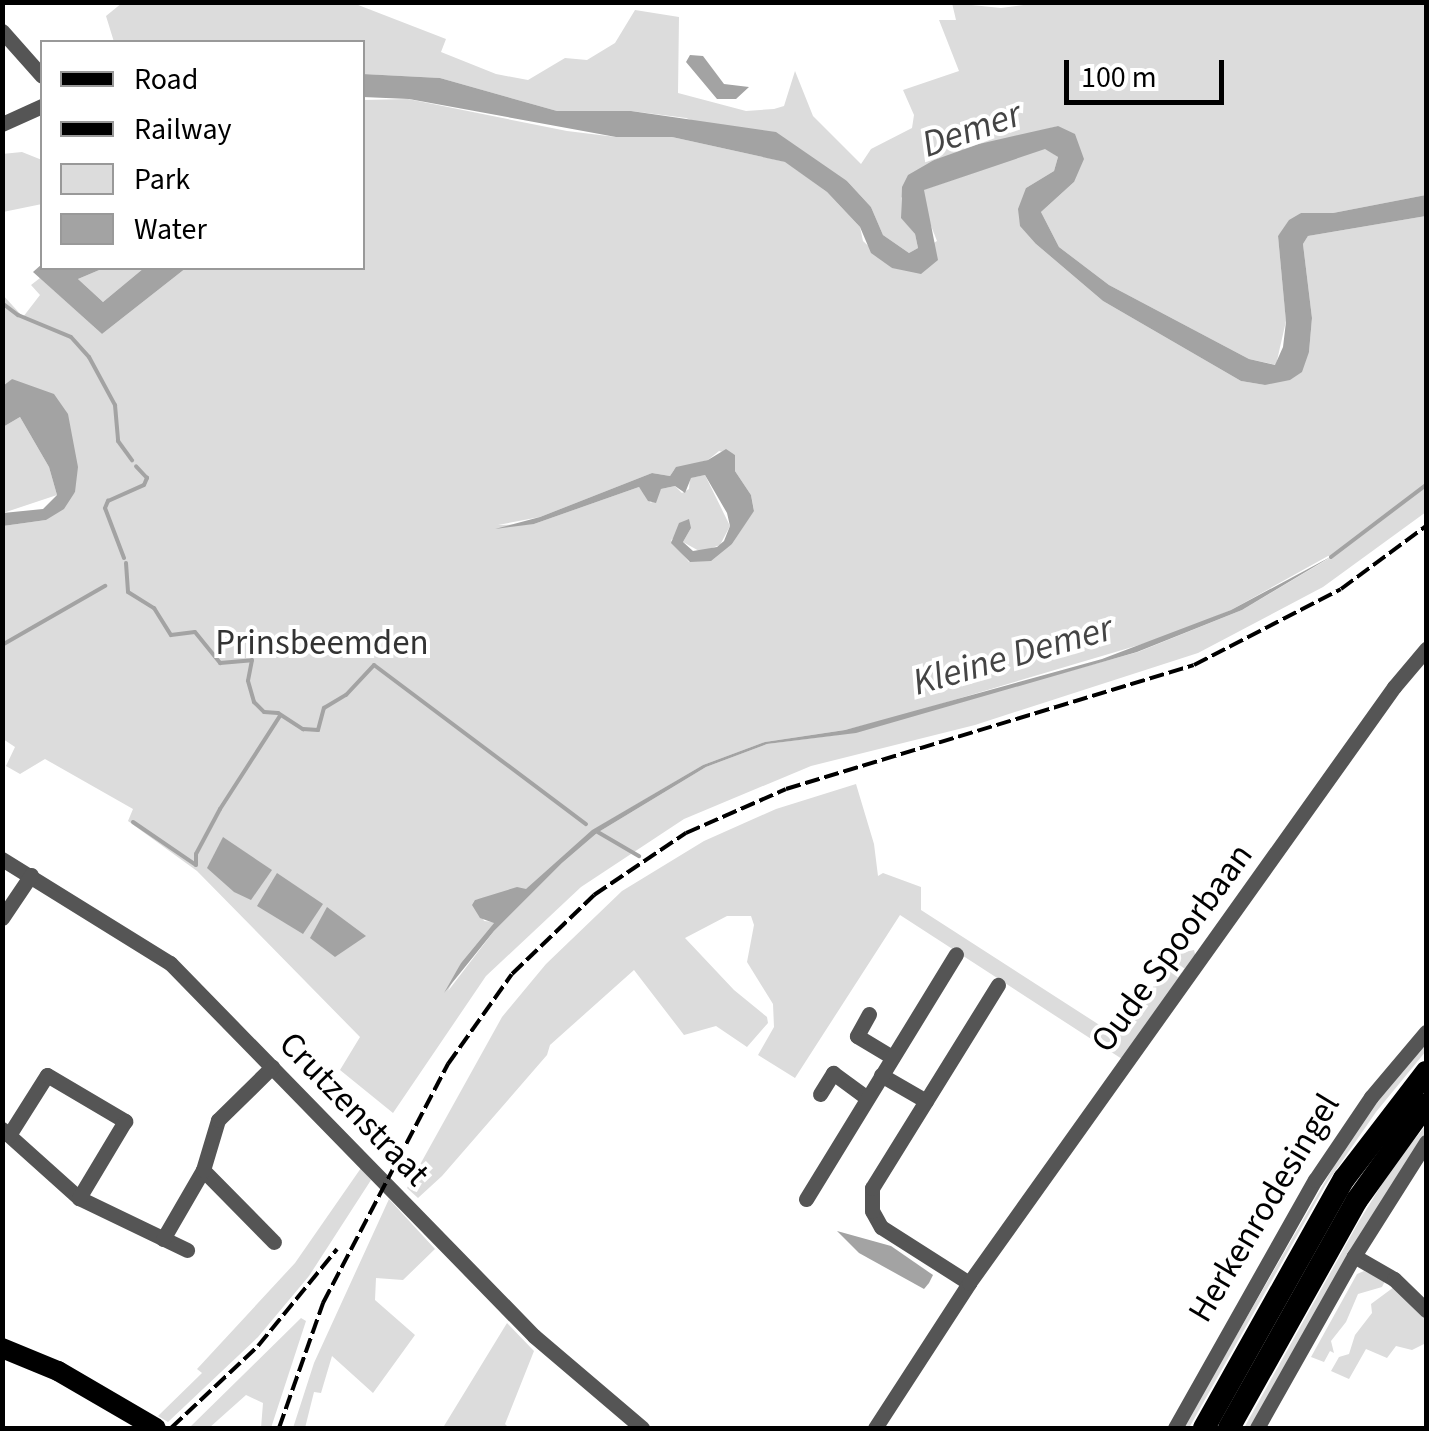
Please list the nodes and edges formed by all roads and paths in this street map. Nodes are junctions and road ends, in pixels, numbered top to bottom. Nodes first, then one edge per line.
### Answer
1 (2, 30) edge
2 (40, 74) edge
3 (40, 107) edge
4 (2, 124) edge
5 (1426, 650) edge
6 (2, 859) edge
7 (31, 875) junction
8 (2, 918) edge
9 (956, 954) dead end
10 (998, 985) dead end
11 (869, 1014) dead end
12 (1426, 1032) edge
13 (892, 1057) junction
14 (272, 1068) junction
15 (1426, 1072) edge
16 (881, 1075) junction
17 (820, 1094) dead end
18 (868, 1098) junction
19 (926, 1102) junction
20 (1426, 1104) edge
21 (6, 1132) edge
22 (1426, 1142) edge
23 (203, 1170) junction
24 (79, 1198) junction
25 (806, 1199) dead end
26 (162, 1239) junction
27 (274, 1242) dead end
28 (187, 1250) dead end
29 (1354, 1256) junction
30 (968, 1283) junction
31 (1426, 1310) edge
32 (2, 1348) edge
33 (2, 1363) edge
34 (134, 1428) edge
35 (156, 1428) edge
36 (642, 1428) edge
37 (875, 1428) edge
38 (1175, 1428) edge
39 (1204, 1428) edge
40 (1229, 1428) edge
41 (1257, 1428) edge

1 - 2 street
3 - 4 street
5 - 30 street, Oude Spoorbaan
6 - 7 street, Crutzenstraat
7 - 8 street
7 - 14 street, Crutzenstraat
9 - 13 street
10 - 19 street
11 - 13 street
12 - 38 street, Herkenrodesingel
13 - 16 street
14 - 23 street
14 - 36 street, Crutzenstraat
15 - 39 highway, Herkenrodesingel
16 - 18 street
16 - 19 street
17 - 18 street
18 - 25 street
19 - 30 street
20 - 40 highway
21 - 24 street
21 - 24 street
22 - 29 street
23 - 26 street
23 - 27 street
24 - 26 street
26 - 28 street
29 - 31 street
29 - 41 street
30 - 37 street, Oude Spoorbaan
32 - 35 main road
33 - 34 main road

